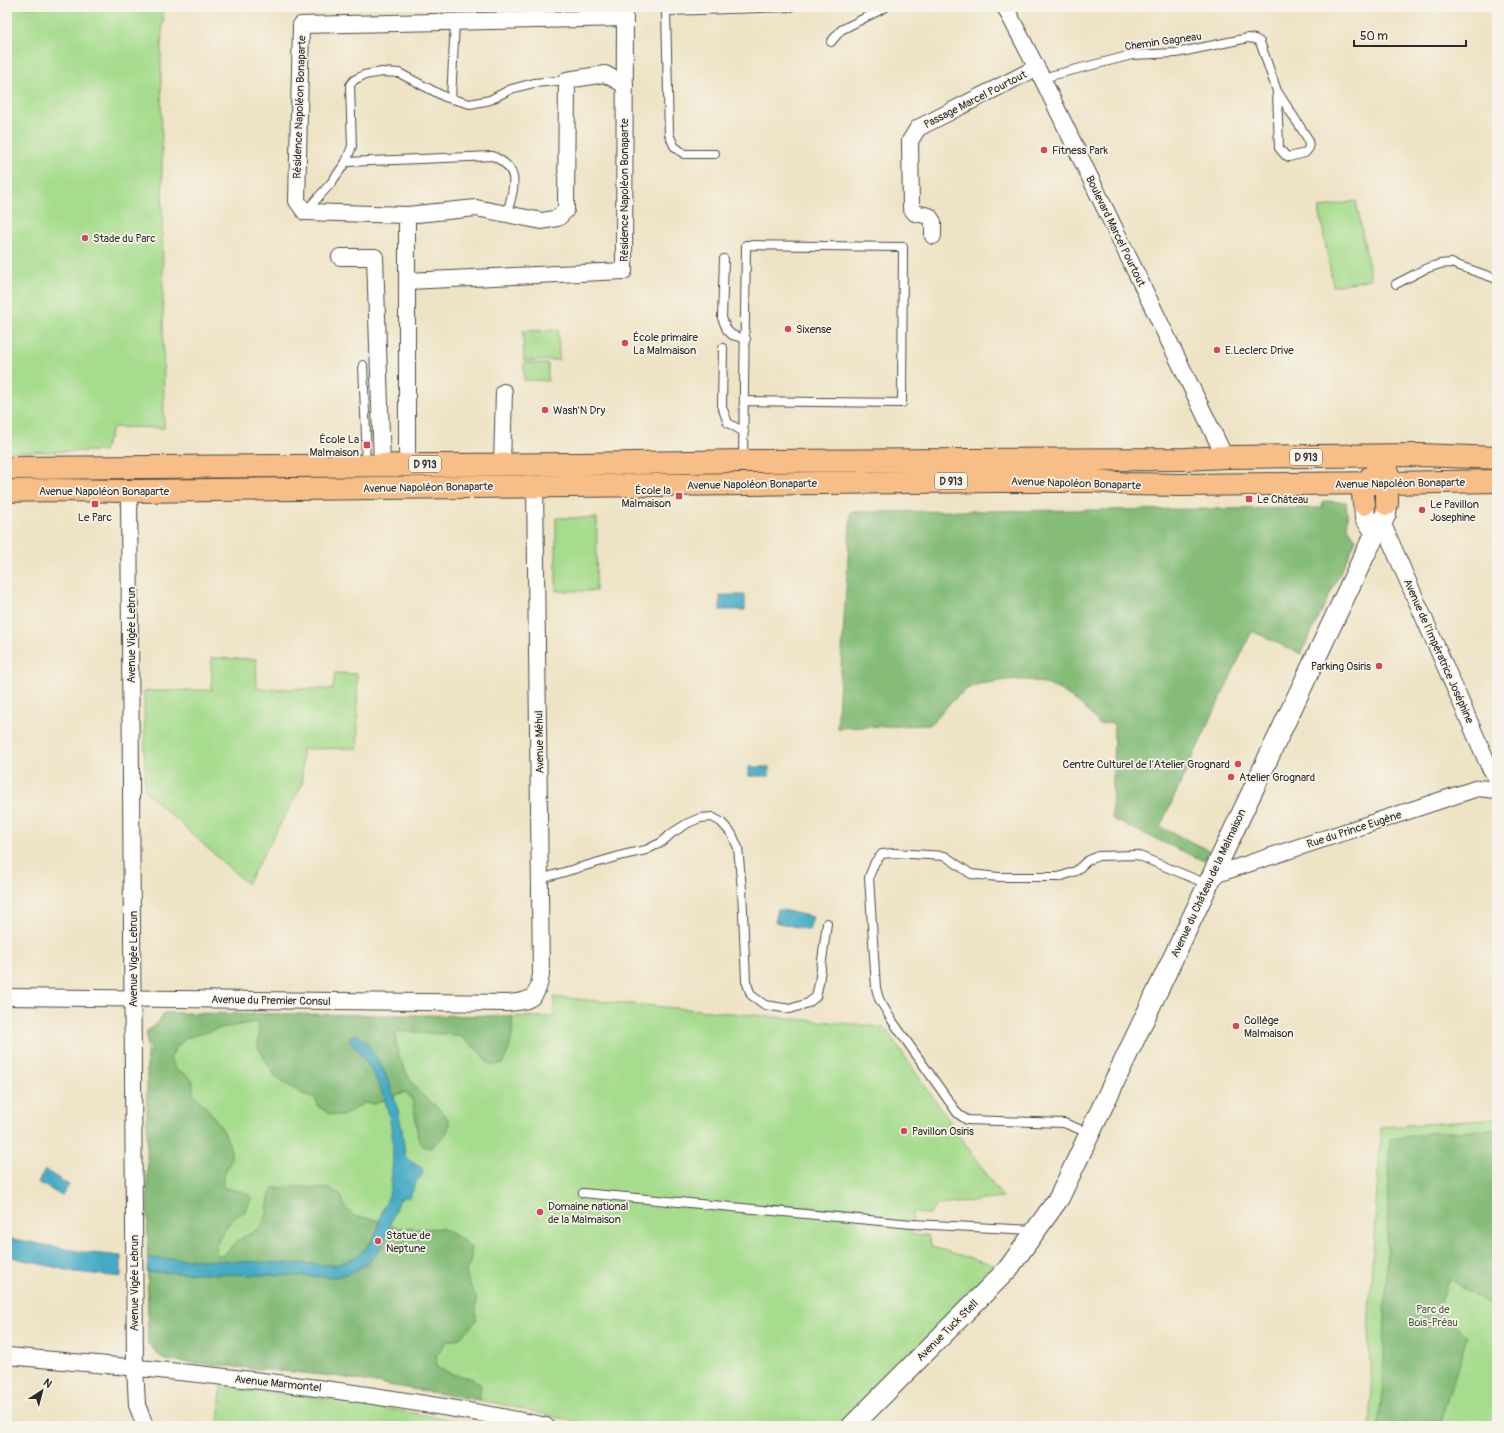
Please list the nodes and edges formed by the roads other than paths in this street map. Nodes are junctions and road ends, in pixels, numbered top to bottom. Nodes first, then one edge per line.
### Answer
1 (791, 7) edge
2 (886, 7) edge
3 (1005, 7) edge
4 (666, 9) edge
5 (455, 22) junction
6 (830, 42) dead end
7 (1039, 73) junction
8 (567, 80) junction
9 (625, 85) junction
10 (1277, 91) junction
11 (451, 99) junction
12 (716, 154) dead end
13 (346, 162) junction
14 (305, 212) junction
15 (507, 214) junction
16 (407, 215) junction
17 (933, 236) dead end
18 (340, 257) dead end
19 (724, 259) dead end
20 (1497, 279) edge
21 (408, 281) junction
22 (1396, 284) dead end
23 (746, 339) junction
24 (723, 348) dead end
25 (363, 365) dead end
26 (504, 392) dead end
27 (745, 401) junction
28 (744, 432) junction
29 (1225, 457) junction
30 (1490, 458) edge
31 (743, 461) junction
32 (407, 464) junction
33 (502, 464) junction
34 (371, 465) junction
35 (51, 467) junction
36 (7, 468) edge
37 (1096, 481) junction
38 (1497, 481) edge
39 (1238, 484) junction
40 (535, 485) junction
41 (359, 488) junction
42 (54, 490) junction
43 (7, 491) edge
44 (129, 491) junction
45 (1364, 494) junction
46 (1384, 494) junction
47 (1497, 779) edge
48 (1497, 790) edge
49 (540, 879) junction
50 (1209, 880) junction
51 (826, 923) dead end
52 (7, 997) edge
53 (533, 997) joint
54 (133, 998) junction
55 (1089, 1133) junction
56 (583, 1193) dead end
57 (1036, 1231) junction
58 (7, 1356) edge
59 (135, 1367) junction
60 (145, 1426) edge
61 (546, 1426) edge
62 (852, 1426) edge

1 - 4 lane
2 - 6 lane
3 - 7 street, Boulevard Marcel Pourtout
4 - 12 lane
5 - 9 street, Résidence Napoléon Bonaparte
5 - 11 lane
5 - 14 street, Résidence Napoléon Bonaparte
7 - 10 lane, Chemin Gagneau
7 - 17 street, Passage Marcel Pourtout
7 - 29 street, Boulevard Marcel Pourtout
8 - 9 street
8 - 11 lane
8 - 15 street
9 - 21 street, Résidence Napoléon Bonaparte
10 - 10 lane, Chemin Gagneau
11 - 13 lane
13 - 14 lane
13 - 15 lane
14 - 16 street
15 - 16 street
16 - 21 street
18 - 34 street
19 - 23 lane
20 - 22 lane
21 - 32 street
23 - 27 lane
23 - 27 lane
24 - 28 lane
25 - 34 lane
26 - 33 street
27 - 28 lane
28 - 31 lane
29 - 31 main road, Avenue Napoléon Bonaparte / D 913
29 - 37 main road, D 913
29 - 39 main road
29 - 46 main road, Avenue Napoléon Bonaparte / D 913
30 - 46 main road, Avenue Napoléon Bonaparte / D 913
31 - 33 main road, Avenue Napoléon Bonaparte / D 913
32 - 33 main road, Avenue Napoléon Bonaparte / D 913
32 - 34 main road, Avenue Napoléon Bonaparte / D 913
34 - 35 main road, Avenue Napoléon Bonaparte / D 913
34 - 41 main road
35 - 36 main road, Avenue Napoléon Bonaparte / D 913
35 - 42 main road
37 - 39 main road, Avenue Napoléon Bonaparte / D 913
37 - 40 main road, Avenue Napoléon Bonaparte / D 913
38 - 46 main road, Avenue Napoléon Bonaparte / D 913
39 - 45 main road, Avenue Napoléon Bonaparte / D 913
40 - 41 main road, Avenue Napoléon Bonaparte / D 913
40 - 49 street, Avenue Méhul
41 - 44 main road, Avenue Napoléon Bonaparte / D 913
42 - 43 main road, Avenue Napoléon Bonaparte / D 913
42 - 44 main road, Avenue Napoléon Bonaparte / D 913
44 - 54 street, Avenue Vigée Lebrun
45 - 46 main road
45 - 46 street
46 - 47 street, Avenue de l'Impératrice Joséphine
46 - 50 street, Avenue du Château de la Malmaison
48 - 50 street, Rue du Prince Eugène
49 - 51 lane
49 - 53 street, Avenue Méhul
50 - 55 street, Avenue du Château de la Malmaison
50 - 55 lane
52 - 54 street, Avenue du Premier Consul
53 - 54 street, Avenue du Premier Consul
54 - 59 street, Avenue Vigée Lebrun
55 - 57 street, Avenue du Château de la Malmaison
56 - 57 lane
57 - 62 street, Avenue Tuck Stell
58 - 59 street, Avenue Marmontel
59 - 60 street, Avenue Vigée Lebrun
59 - 61 street, Avenue Marmontel

